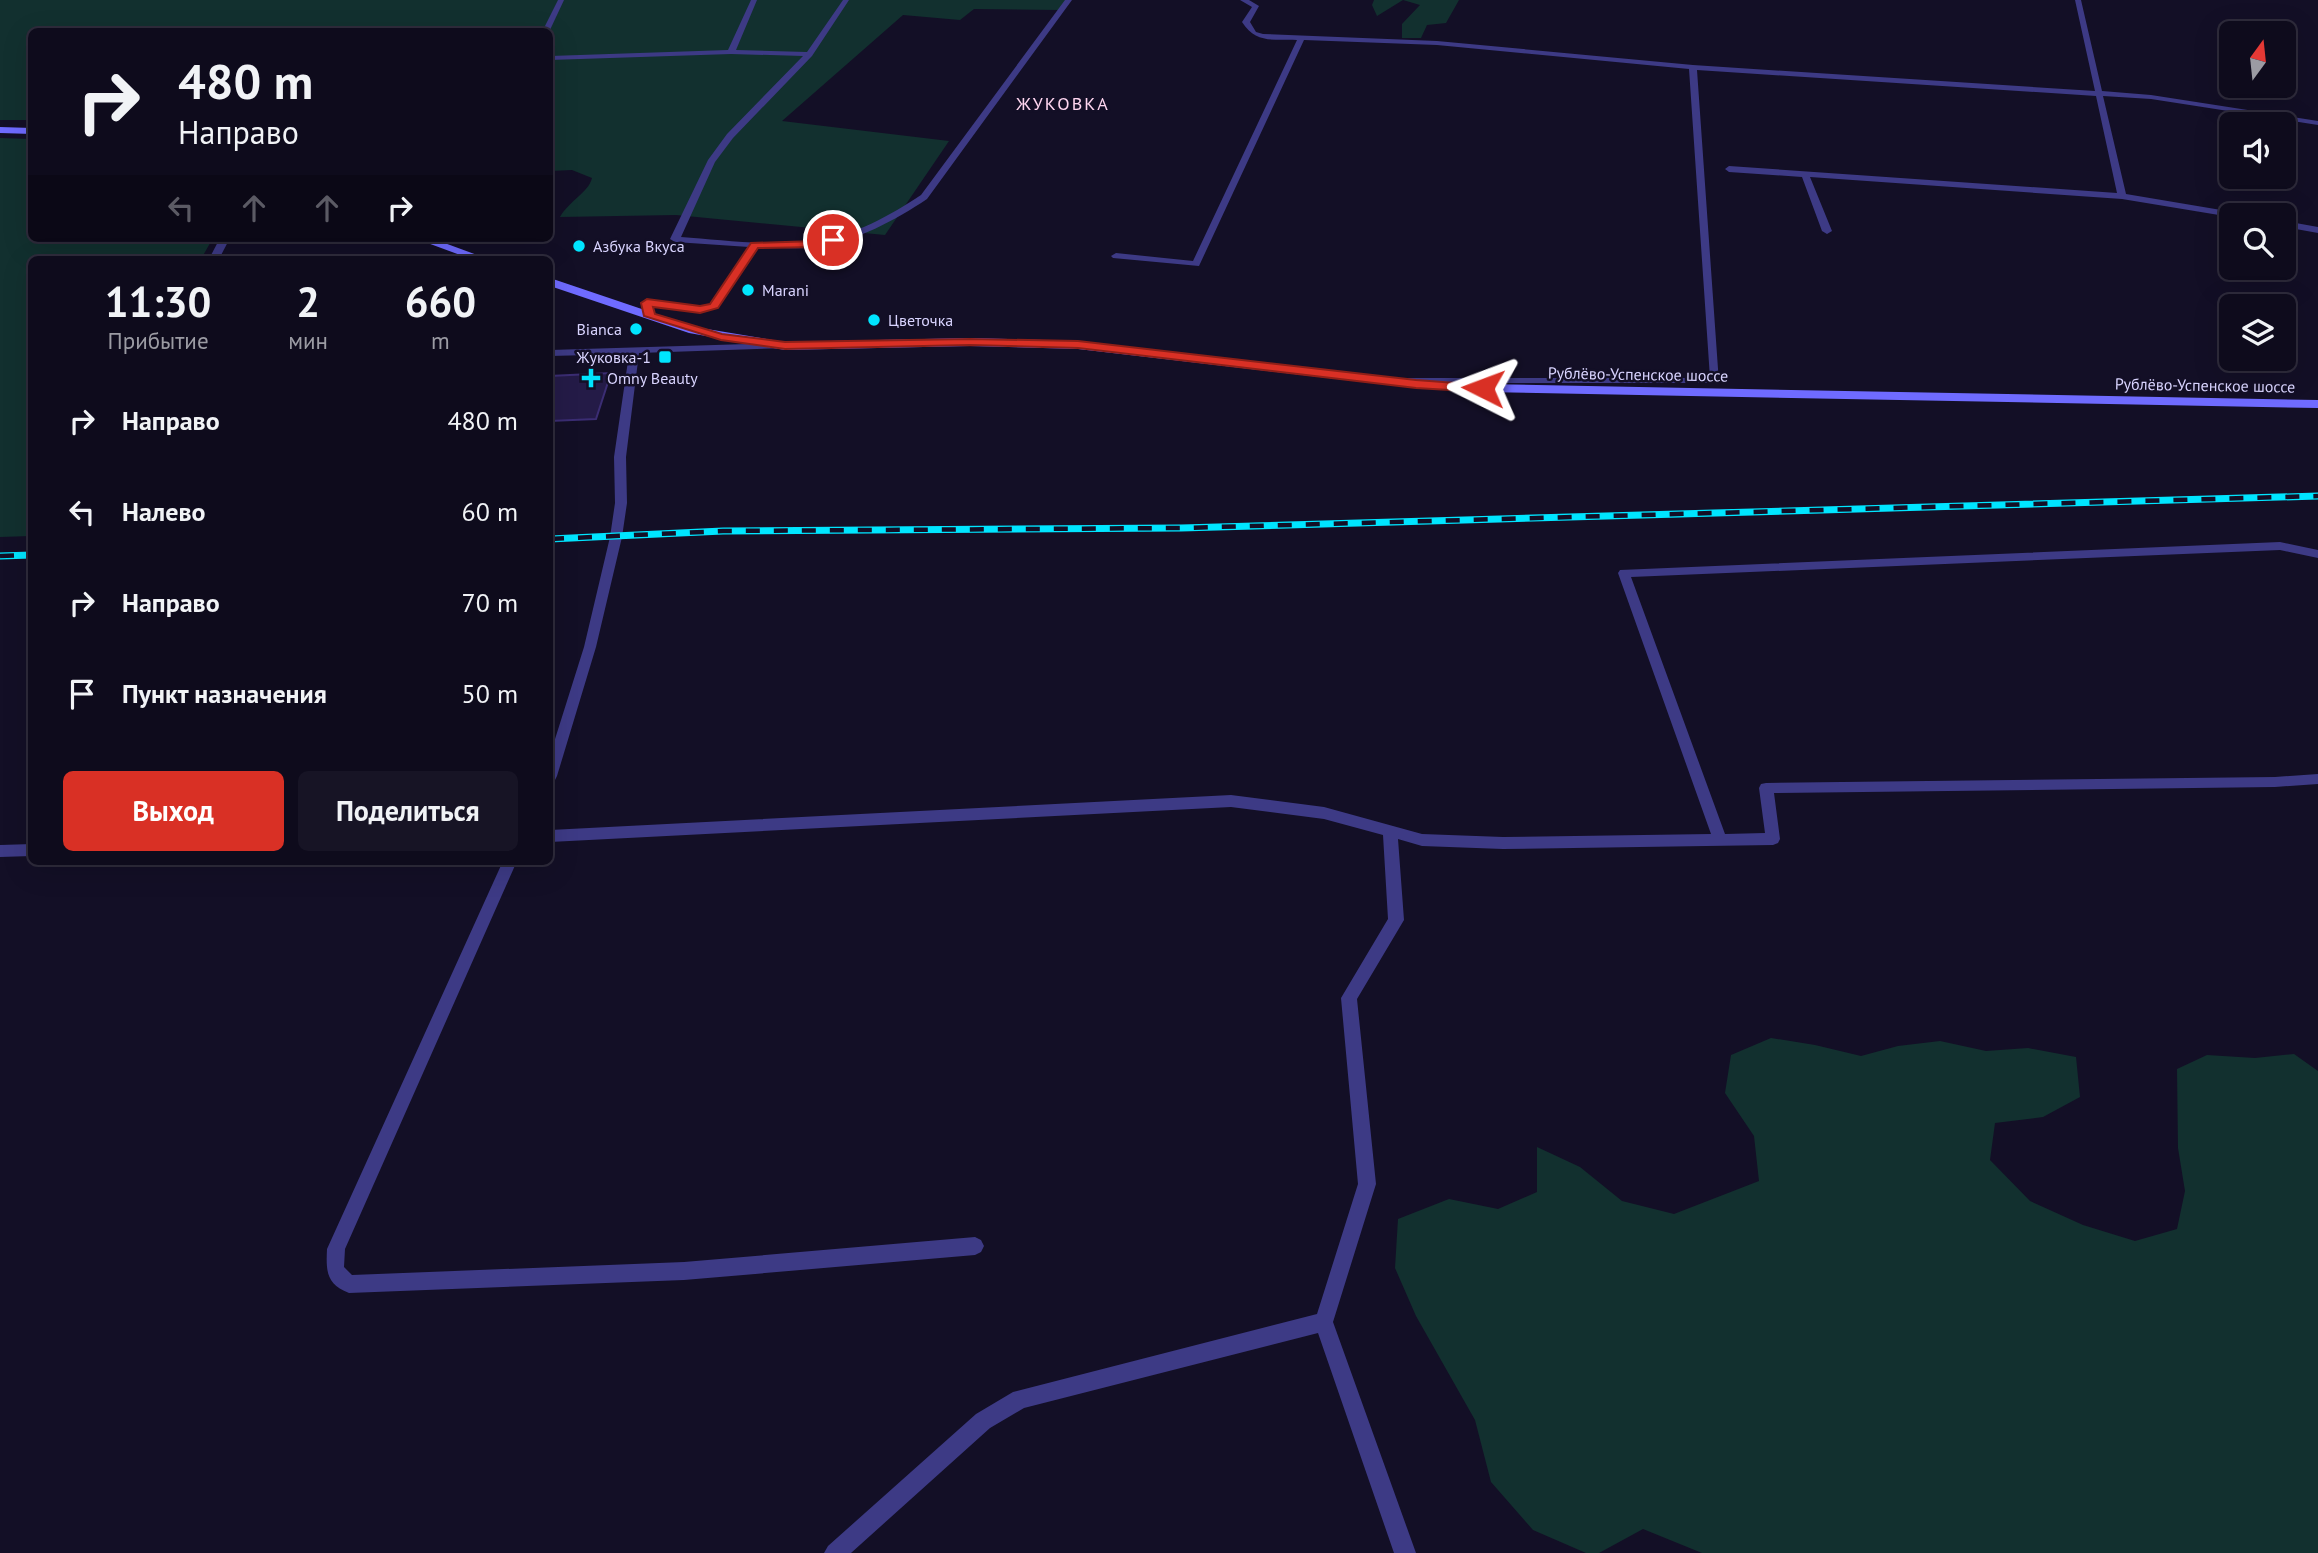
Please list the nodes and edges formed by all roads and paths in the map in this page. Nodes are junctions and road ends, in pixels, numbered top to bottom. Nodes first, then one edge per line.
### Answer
1 (561, 0) edge
2 (754, 0) edge
3 (846, 0) edge
4 (1069, 0) edge
5 (1243, 0) edge
6 (2078, 0) edge
7 (547, 28) edge
8 (1301, 39) junction
9 (731, 52) junction
10 (809, 54) junction
11 (553, 58) edge
12 (1693, 66) junction
13 (2099, 93) junction
14 (2318, 123) edge
15 (0, 130) edge
16 (28, 131) edge
17 (1729, 169) dead end
18 (1805, 174) junction
19 (2122, 196) junction
20 (2219, 213) edge
21 (2296, 226) edge
22 (2318, 230) edge
23 (1827, 231) dead end
24 (432, 242) edge
25 (755, 245) junction
26 (473, 256) edge
27 (1116, 256) dead end
28 (553, 283) edge
29 (648, 309) junction
30 (785, 346) junction
31 (634, 351) junction
32 (553, 353) edge
33 (1374, 379) junction
34 (2318, 404) edge
35 (2318, 554) edge
36 (553, 766) edge
37 (2318, 779) edge
38 (1390, 832) junction
39 (553, 836) edge
40 (1720, 840) junction
41 (28, 850) edge
42 (0, 851) edge
43 (508, 865) edge
44 (975, 1247) dead end
45 (1324, 1322) junction
46 (835, 1553) edge
47 (1405, 1553) edge

1 - 7 street
2 - 9 street
3 - 10 street
4 - 25 street
5 - 8 street
6 - 13 street
8 - 12 street
8 - 27 street
9 - 10 street
9 - 11 street
10 - 25 street
12 - 13 street
12 - 33 street
13 - 14 street
13 - 19 street
15 - 16 main road
17 - 18 street
18 - 19 street
18 - 23 street
19 - 20 street
21 - 22 street
24 - 26 main road
25 - 29 street
28 - 29 main road, Рублёво-Успенское шоссе
29 - 30 main road, Рублёво-Успенское шоссе
30 - 31 street
30 - 33 main road, Рублёво-Успенское шоссе
31 - 32 street
31 - 36 street
33 - 34 main road, Рублёво-Успенское шоссе
35 - 40 street
37 - 40 street
38 - 39 street
38 - 40 street
38 - 45 street
41 - 42 street
43 - 44 street
45 - 46 street
45 - 47 street

